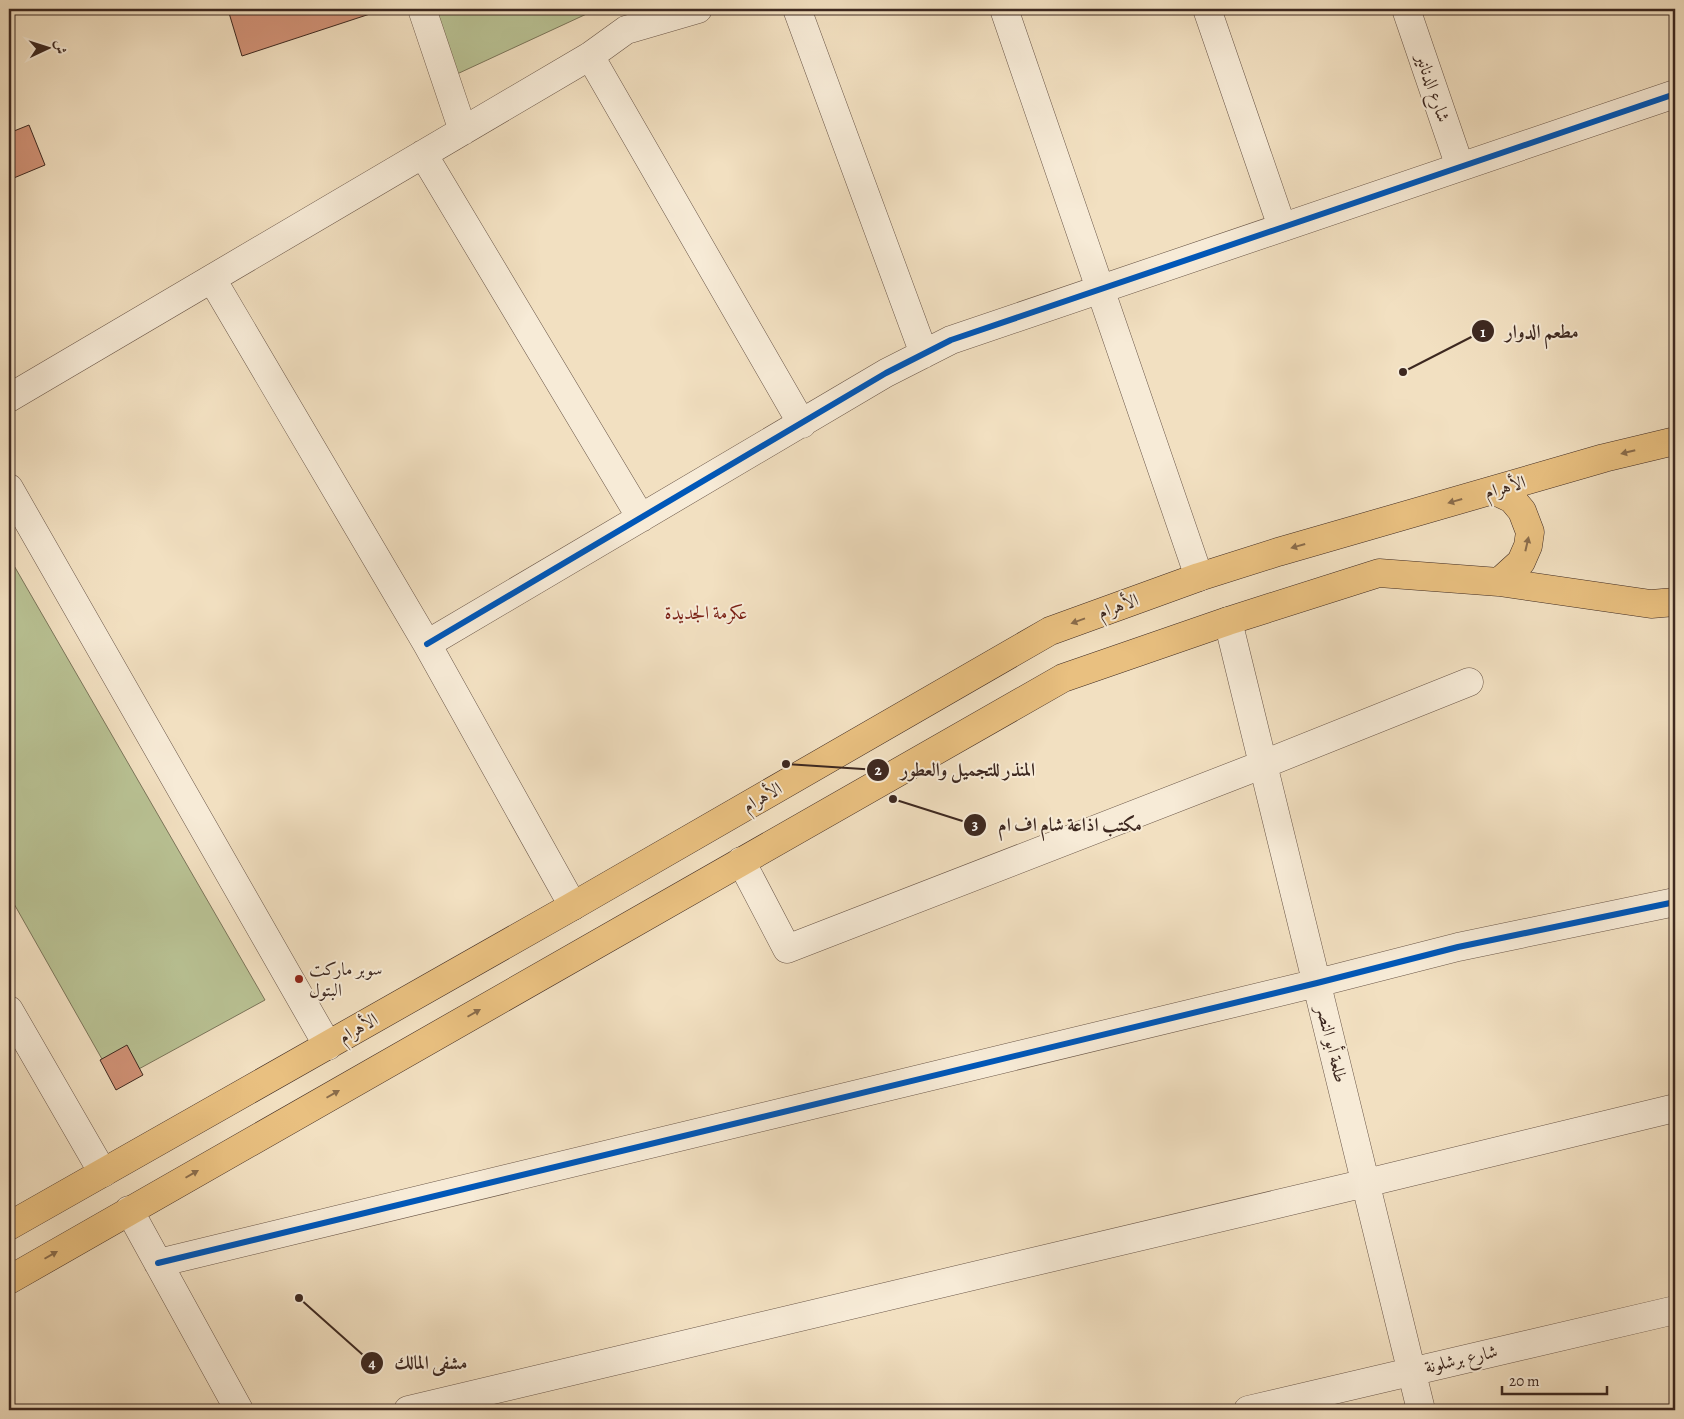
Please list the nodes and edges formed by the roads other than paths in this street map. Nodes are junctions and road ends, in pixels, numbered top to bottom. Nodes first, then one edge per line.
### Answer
1 (422, 9) edge
2 (698, 9) edge
3 (797, 9) edge
4 (1004, 9) edge
5 (1207, 9) edge
6 (1406, 9) edge
7 (622, 19) edge
8 (590, 56) junction
9 (1675, 94) edge
10 (462, 131) junction
11 (423, 154) junction
12 (1460, 167) junction
13 (1282, 227) junction
14 (212, 279) junction
15 (1101, 289) junction
16 (924, 354) junction
17 (9, 398) edge
18 (802, 424) junction
19 (1675, 441) edge
20 (9, 488) edge
21 (1493, 490) junction
22 (641, 518) junction
23 (1199, 577) junction
24 (1499, 582) junction
25 (1675, 602) edge
26 (1228, 620) junction
27 (427, 644) junction
28 (1469, 682) dead end
29 (1264, 764) junction
30 (741, 861) junction
31 (1675, 902) edge
32 (573, 906) junction
33 (1317, 983) junction
34 (9, 1010) edge
35 (328, 1046) junction
36 (1675, 1108) edge
37 (103, 1173) junction
38 (1366, 1184) junction
39 (130, 1210) junction
40 (9, 1226) edge
41 (158, 1263) junction
42 (9, 1280) edge
43 (1675, 1310) edge
44 (1412, 1371) junction
45 (239, 1410) edge
46 (408, 1410) edge
47 (1248, 1410) edge
48 (1421, 1410) edge

1 - 10 street
2 - 7 street
3 - 16 street
4 - 15 street
5 - 13 street
6 - 12 street, شارع الدنانير
7 - 8 street
8 - 10 street
8 - 18 street
9 - 12 street
10 - 11 street
11 - 14 street
11 - 22 street
12 - 13 street
13 - 15 street
14 - 17 street
14 - 27 street
15 - 16 street
15 - 23 street
16 - 18 street
18 - 22 street
19 -> 21 main road, الأهرام
20 - 35 street
21 -> 23 main road, الأهرام
24 -> 21 main road
22 - 27 street
23 -> 32 main road, الأهرام
24 - 25 main road
24 - 26 main road
26 - 29 street, طلعة أبو النصر
26 - 30 main road
27 - 32 street
28 - 29 street
29 - 30 street
29 - 33 street, طلعة أبو النصر
39 -> 30 main road
31 - 33 street
32 - 35 main road, الأهرام
33 - 38 street, طلعة أبو النصر
33 - 41 street
34 - 37 street
35 - 37 main road, الأهرام
36 - 38 street
37 - 40 main road, الأهرام
38 - 44 street, طلعة أبو النصر
38 - 46 street
39 - 41 street
42 -> 39 main road
41 - 45 street
43 - 44 street, شارع برشلونة
44 - 47 street, شارع برشلونة
44 - 48 street, طلعة أبو النصر

